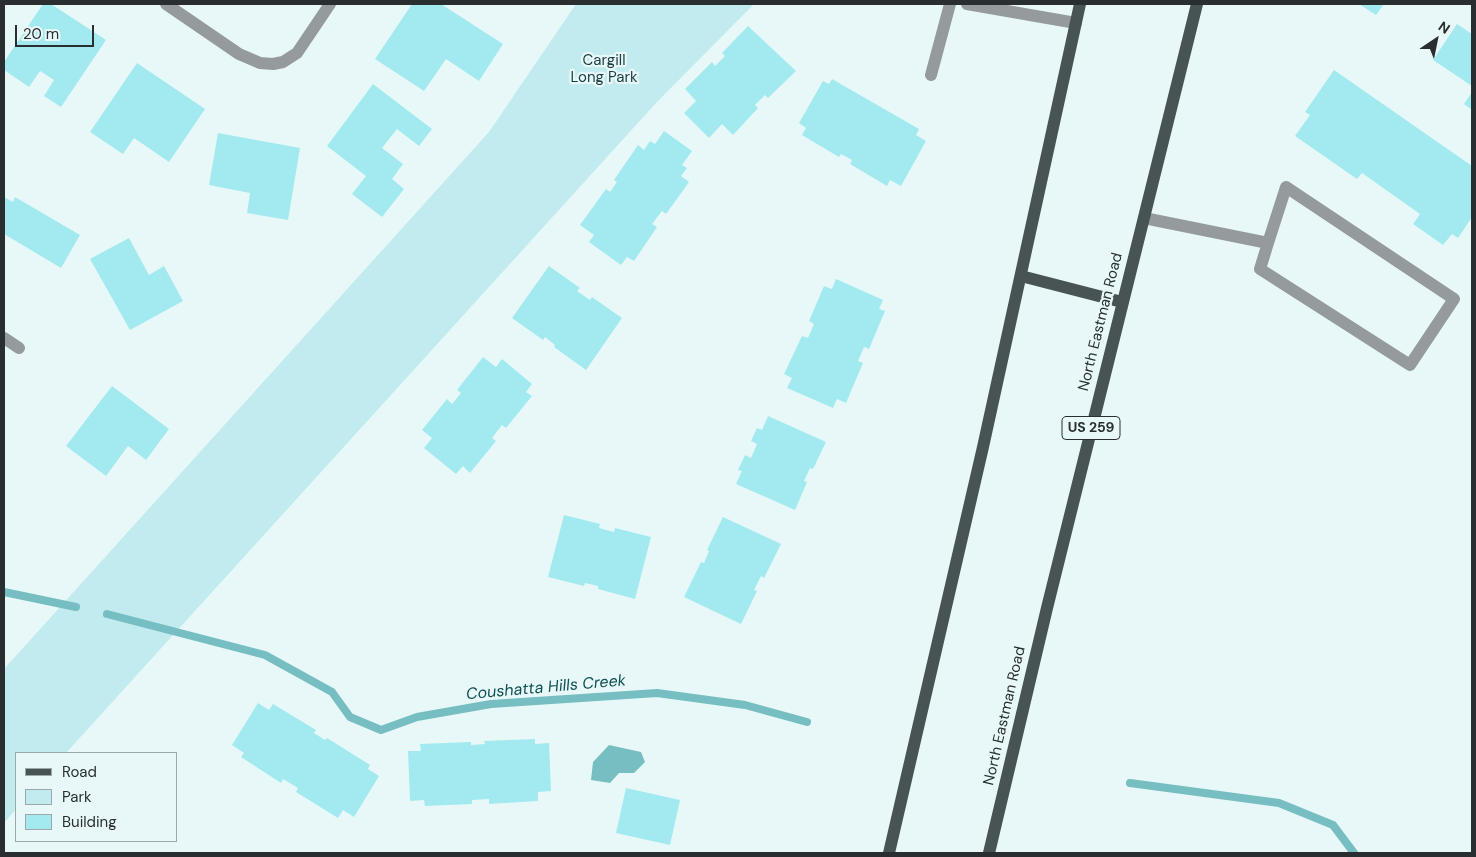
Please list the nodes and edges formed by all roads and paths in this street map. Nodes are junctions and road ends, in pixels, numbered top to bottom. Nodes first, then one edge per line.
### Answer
1 (166, 4) edge
2 (330, 4) edge
3 (950, 4) edge
4 (973, 4) edge
5 (1080, 4) edge
6 (1197, 4) edge
7 (1076, 23) junction
8 (932, 75) dead end
9 (1144, 218) junction
10 (1268, 243) junction
11 (1021, 276) junction
12 (1122, 302) junction
13 (4, 338) edge
14 (20, 348) dead end
15 (889, 853) edge
16 (989, 853) edge

1 - 2 street
3 - 8 street
4 - 7 street
5 - 7 main road
6 - 9 main road, North Eastman Road / US 259
7 - 11 main road
9 - 10 street
9 - 12 main road, North Eastman Road / US 259
10 - 10 street
11 - 12 main road
11 - 15 main road
12 - 16 main road, North Eastman Road / US 259
13 - 14 street

